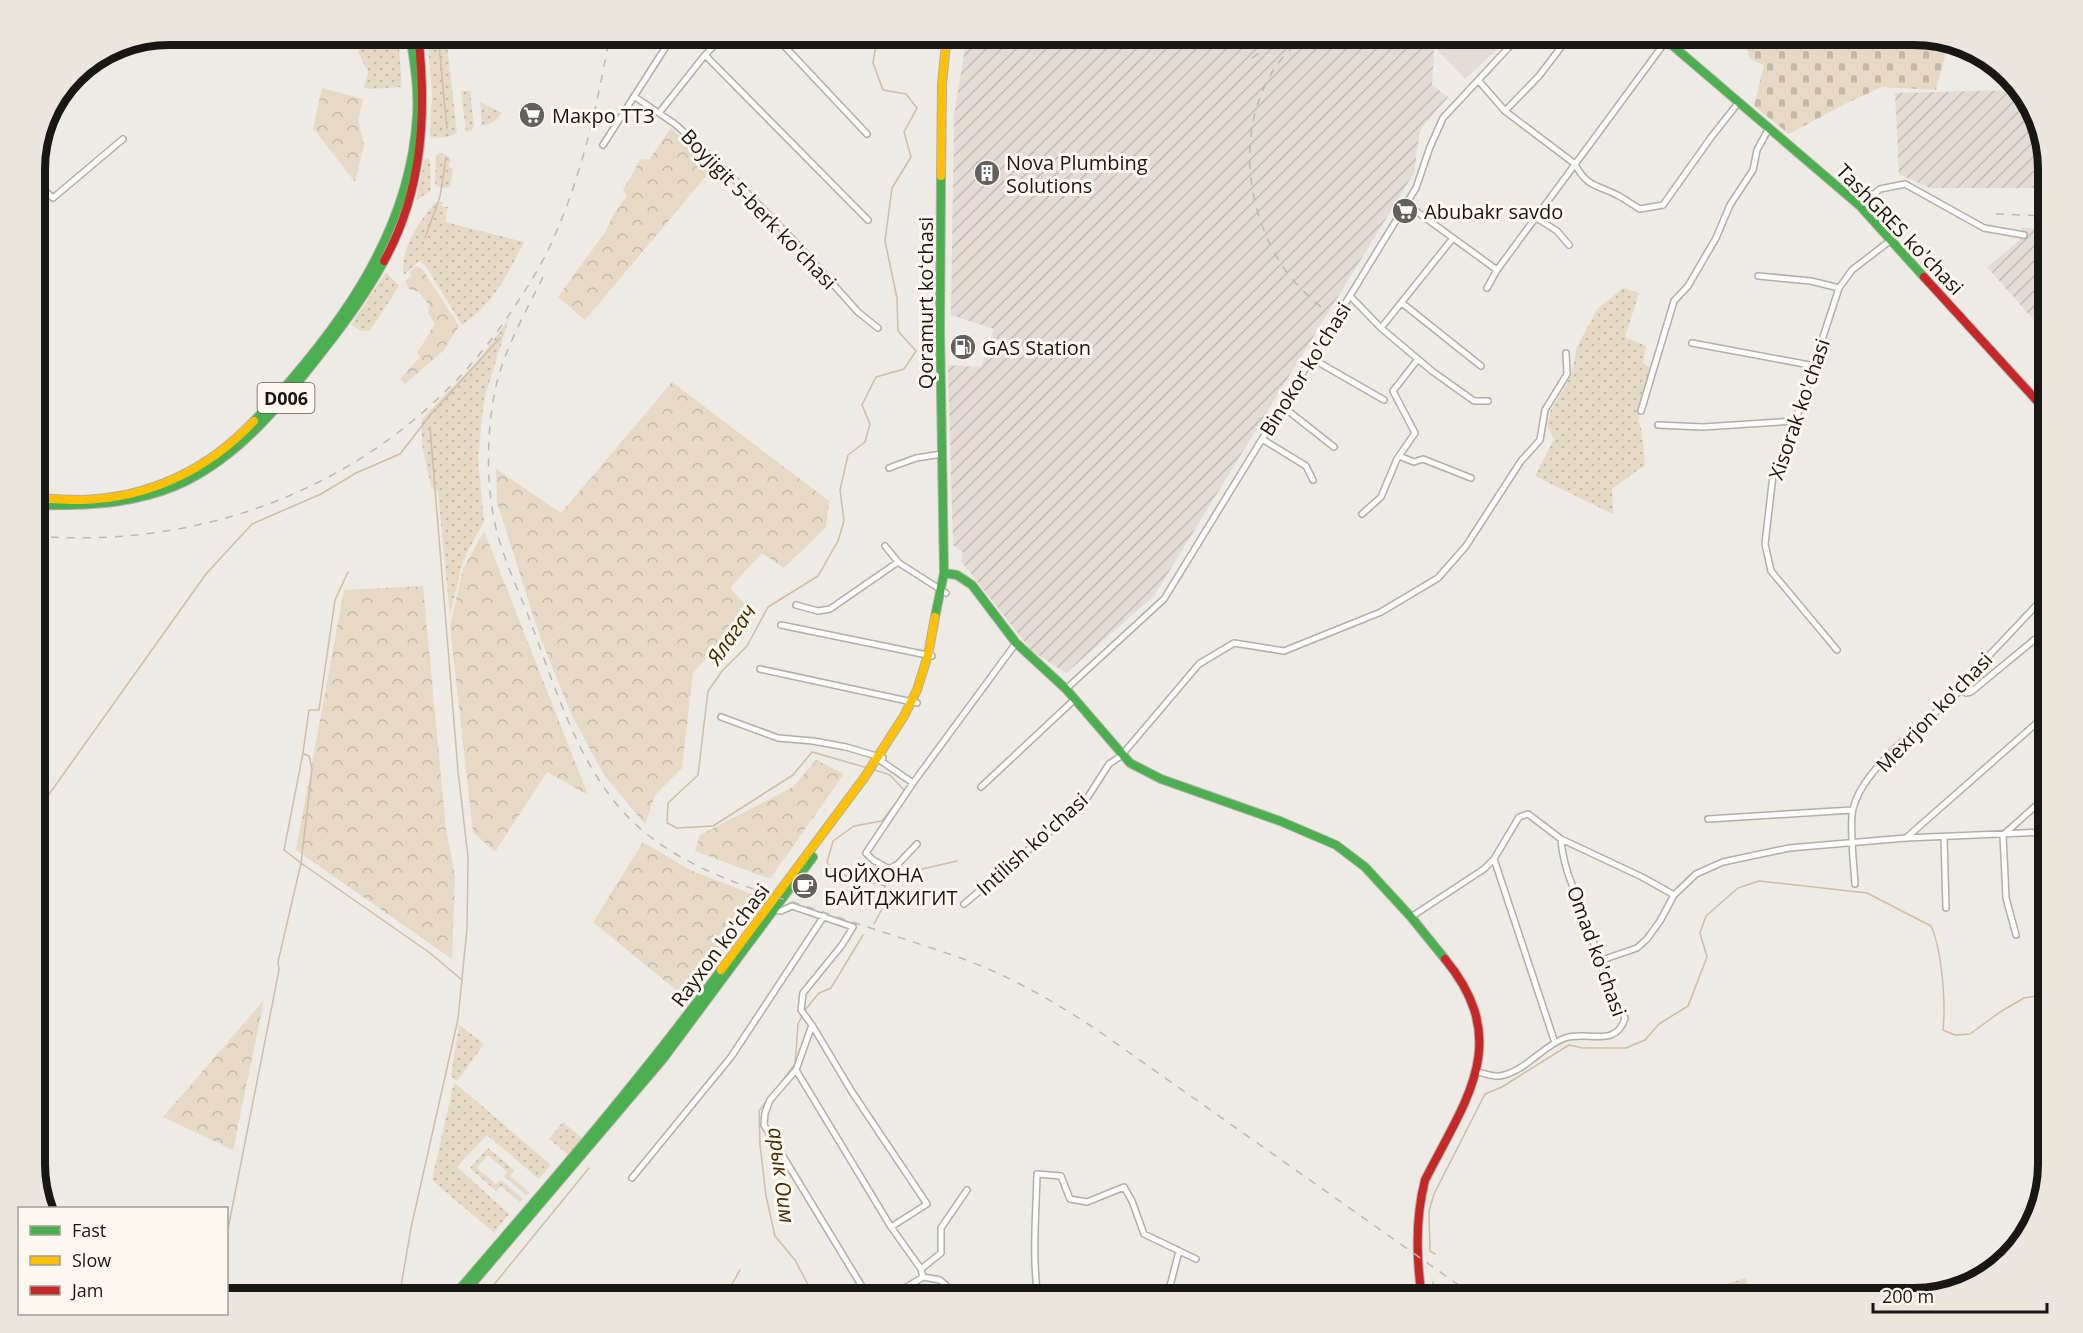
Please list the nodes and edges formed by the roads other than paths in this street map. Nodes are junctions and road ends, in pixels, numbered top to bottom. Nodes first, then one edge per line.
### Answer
1 (411, 45) edge
2 (419, 45) edge
3 (667, 45) edge
4 (715, 45) edge
5 (783, 45) edge
6 (947, 45) edge
7 (1511, 45) edge
8 (1563, 45) edge
9 (1663, 45) edge
10 (1671, 45) edge
11 (705, 56) junction
12 (1478, 80) junction
13 (635, 97) junction
14 (1739, 102) junction
15 (1505, 111) junction
16 (659, 113) junction
17 (1769, 128) junction
18 (867, 134) dead end
19 (123, 139) dead end
20 (603, 146) dead end
21 (417, 148) junction
22 (1575, 164) junction
23 (45, 191) edge
24 (1405, 203) junction
25 (1860, 206) junction
26 (1536, 217) junction
27 (868, 220) dead end
28 (2024, 235) dead end
29 (1453, 238) junction
30 (1891, 240) junction
31 (1569, 245) dead end
32 (1497, 270) junction
33 (1758, 276) dead end
34 (1486, 288) dead end
35 (1839, 288) junction
36 (1350, 296) junction
37 (1402, 303) junction
38 (878, 328) dead end
39 (1381, 328) junction
40 (1692, 343) dead end
41 (942, 353) junction
42 (1566, 353) dead end
43 (1311, 358) junction
44 (1418, 359) junction
45 (1481, 366) dead end
46 (1815, 366) junction
47 (1384, 400) dead end
48 (1488, 400) dead end
49 (2038, 401) edge
50 (1282, 406) junction
51 (1641, 411) dead end
52 (1794, 421) junction
53 (1658, 425) dead end
54 (1262, 439) junction
55 (1334, 447) dead end
56 (942, 454) junction
57 (1399, 456) junction
58 (889, 468) dead end
59 (1471, 478) dead end
60 (1313, 480) dead end
61 (45, 499) edge
62 (45, 505) edge
63 (1362, 514) dead end
64 (885, 546) dead end
65 (898, 562) junction
66 (947, 573) junction
67 (944, 592) junction
68 (796, 605) dead end
69 (2038, 605) edge
70 (781, 625) dead end
71 (2038, 636) edge
72 (1016, 644) junction
73 (1837, 650) dead end
74 (930, 655) junction
75 (760, 669) dead end
76 (1066, 689) junction
77 (1958, 690) junction
78 (1075, 699) junction
79 (914, 703) junction
80 (721, 717) dead end
81 (2038, 723) edge
82 (1121, 756) junction
83 (880, 760) junction
84 (913, 783) junction
85 (981, 788) dead end
86 (2038, 805) edge
87 (1852, 810) junction
88 (1708, 819) dead end
89 (2038, 833) edge
90 (2003, 835) junction
91 (1944, 837) junction
92 (1906, 838) junction
93 (1561, 839) junction
94 (1853, 843) junction
95 (917, 844) dead end
96 (1494, 859) junction
97 (1855, 884) dead end
98 (1674, 895) junction
99 (964, 904) dead end
100 (1946, 908) dead end
101 (771, 909) junction
102 (824, 916) junction
103 (1412, 917) junction
104 (2016, 935) dead end
105 (1599, 961) junction
106 (811, 1023) junction
107 (1555, 1043) junction
108 (796, 1070) junction
109 (1477, 1072) junction
110 (632, 1178) dead end
111 (967, 1190) dead end
112 (891, 1227) junction
113 (1179, 1251) junction
114 (1196, 1259) dead end
115 (921, 1269) junction
116 (923, 1277) junction
117 (461, 1288) edge
118 (469, 1288) edge
119 (862, 1288) edge
120 (906, 1288) edge
121 (949, 1288) edge
122 (1036, 1288) edge
123 (1170, 1288) edge
124 (1421, 1288) edge

1 - 21 main road, D006
2 - 21 main road, D006
3 - 13 street
4 - 11 street
5 - 18 street
6 - 41 main road, Qoramurt koʻchasi
7 - 12 street, Binokor ko'chasi
8 - 15 street
9 - 22 street
10 - 14 main road, TashGRES ko'chasi
11 - 16 street
11 - 27 street
12 - 15 street
12 - 24 street, Binokor ko'chasi
13 - 16 street, Boyjigit 5-berk ko'chasi
13 - 20 street
14 - 17 main road, TashGRES ko'chasi
14 - 22 street
15 - 22 street
16 - 38 street, Boyjigit 5-berk ko'chasi
17 - 25 main road, TashGRES ko'chasi
17 - 51 street
19 - 23 street
21 - 61 main road, D006
21 - 62 main road, D006
22 - 26 street
24 - 29 street
24 - 36 street, Binokor ko'chasi
25 - 28 street
25 - 30 main road, TashGRES ko'chasi
26 - 31 street
26 - 32 street
29 - 32 street
29 - 37 street
30 - 35 street, Xisorak ko'chasi
30 - 49 main road, TashGRES ko'chasi
32 - 34 street
33 - 35 street
35 - 46 street, Xisorak ko'chasi
36 - 39 street
36 - 43 street, Binokor ko'chasi
37 - 39 street
37 - 45 street
39 - 44 street
40 - 46 street
41 - 56 main road, Qoramurt koʻchasi
41 - 66 main road, Qoramurt koʻchasi
42 - 82 street, Intilish ko'chasi
43 - 47 street
43 - 50 street, Binokor ko'chasi
44 - 48 street
44 - 57 street
46 - 52 street, Xisorak ko'chasi
50 - 54 street, Binokor ko'chasi
50 - 55 street
52 - 53 street
52 - 73 street, Xisorak ko'chasi
54 - 60 street
54 - 76 street, Binokor ko'chasi
56 - 58 street
56 - 66 main road, Qoramurt koʻchasi
57 - 59 street
57 - 63 street
64 - 65 street
65 - 67 street
65 - 68 street
66 - 67 main road, Rayxon ko'chasi
66 - 72 main road
67 - 74 main road, Rayxon ko'chasi
69 - 77 street, Mexrjon ko'chasi
70 - 74 street
71 - 77 street
72 - 76 main road
72 - 84 street
74 - 79 main road, Rayxon ko'chasi
75 - 79 street
76 - 78 main road
77 - 87 street, Mexrjon ko'chasi
78 - 82 main road
78 - 85 street
79 - 83 main road, Rayxon ko'chasi
80 - 83 street
81 - 92 street
82 - 99 street, Intilish ko'chasi
82 - 103 main road
83 - 84 street
83 - 101 main road, Rayxon ko'chasi
84 - 95 street
86 - 90 street
87 - 88 street
87 - 94 street, Mexrjon ko'chasi
89 - 90 street
90 - 91 street
90 - 104 street
91 - 92 street
91 - 100 street
92 - 94 street
93 - 96 street, Omad ko'chasi
93 - 98 street, Omad ko'chasi
93 - 105 street, Omad ko'chasi
94 - 97 street, Mexrjon ko'chasi
94 - 98 street
96 - 103 street, Omad ko'chasi
96 - 107 street
98 - 105 street
101 - 102 street
101 - 117 main road, Rayxon ko'chasi
101 - 118 main road, Rayxon ko'chasi
102 - 106 street
102 - 110 street
103 - 109 main road
105 - 107 street, Omad ko'chasi
106 - 108 street
106 - 112 street
107 - 109 street, Omad ko'chasi
108 - 112 street
108 - 119 street
109 - 124 main road
111 - 115 street
112 - 115 street
113 - 114 street
113 - 122 street
113 - 123 street
115 - 116 street
116 - 120 street
116 - 121 street

